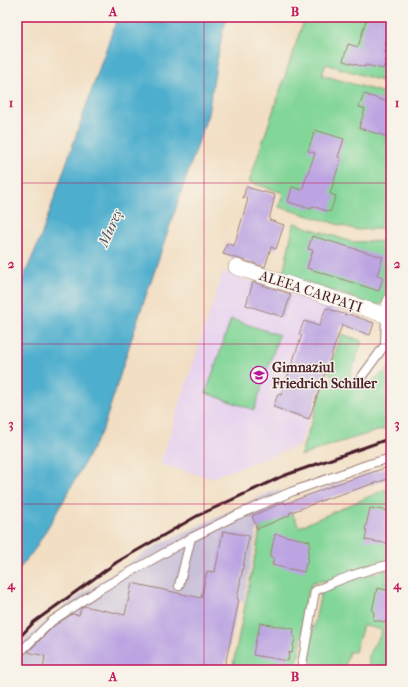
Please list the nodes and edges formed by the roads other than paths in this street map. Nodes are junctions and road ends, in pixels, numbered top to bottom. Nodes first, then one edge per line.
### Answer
1 (236, 267) dead end
2 (391, 301) edge
3 (388, 316) edge
4 (360, 379) dead end
5 (391, 458) edge
6 (190, 538) junction
7 (391, 564) edge
8 (179, 586) dead end
9 (17, 655) edge
10 (301, 670) edge

1 - 3 street, ALEEA CARPAȚI
2 - 3 street
3 - 4 lane
5 - 6 lane
6 - 8 lane
6 - 9 lane
7 - 10 lane

